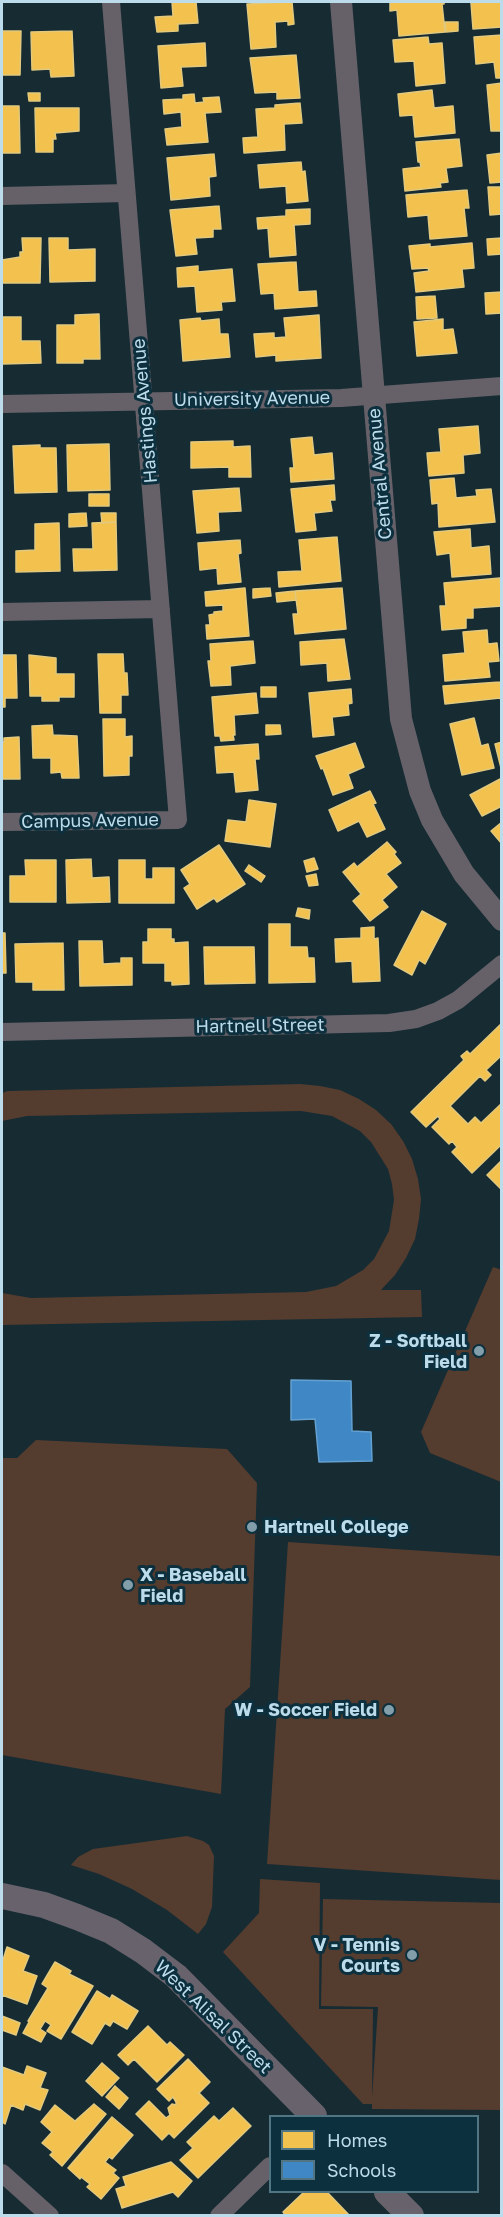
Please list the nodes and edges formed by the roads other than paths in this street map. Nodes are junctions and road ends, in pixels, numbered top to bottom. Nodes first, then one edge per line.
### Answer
1 (111, 2) edge
2 (341, 2) edge
3 (126, 193) junction
4 (2, 196) edge
5 (501, 386) edge
6 (374, 396) junction
7 (144, 400) junction
8 (2, 404) edge
9 (161, 609) junction
10 (2, 612) edge
11 (178, 820) joint
12 (2, 822) edge
13 (501, 920) edge
14 (501, 964) edge
15 (2, 1032) edge
16 (2, 1896) edge
17 (313, 2115) edge
18 (269, 2167) edge
19 (2, 2173) edge
20 (388, 2193) edge
21 (50, 2216) edge
22 (219, 2216) edge
23 (411, 2216) edge

1 - 3 street, Hastings Avenue
2 - 6 street, Central Avenue
3 - 4 street
3 - 7 street, Hastings Avenue
5 - 6 street, University Avenue
6 - 7 street, University Avenue
6 - 13 street, Central Avenue
7 - 8 street, University Avenue
7 - 9 street, Hastings Avenue
9 - 10 street
9 - 11 street, Hastings Avenue
11 - 12 street, Campus Avenue
14 - 15 street, Hartnell Street
16 - 17 main road, West Alisal Street
18 - 22 street
19 - 21 street
20 - 23 main road

